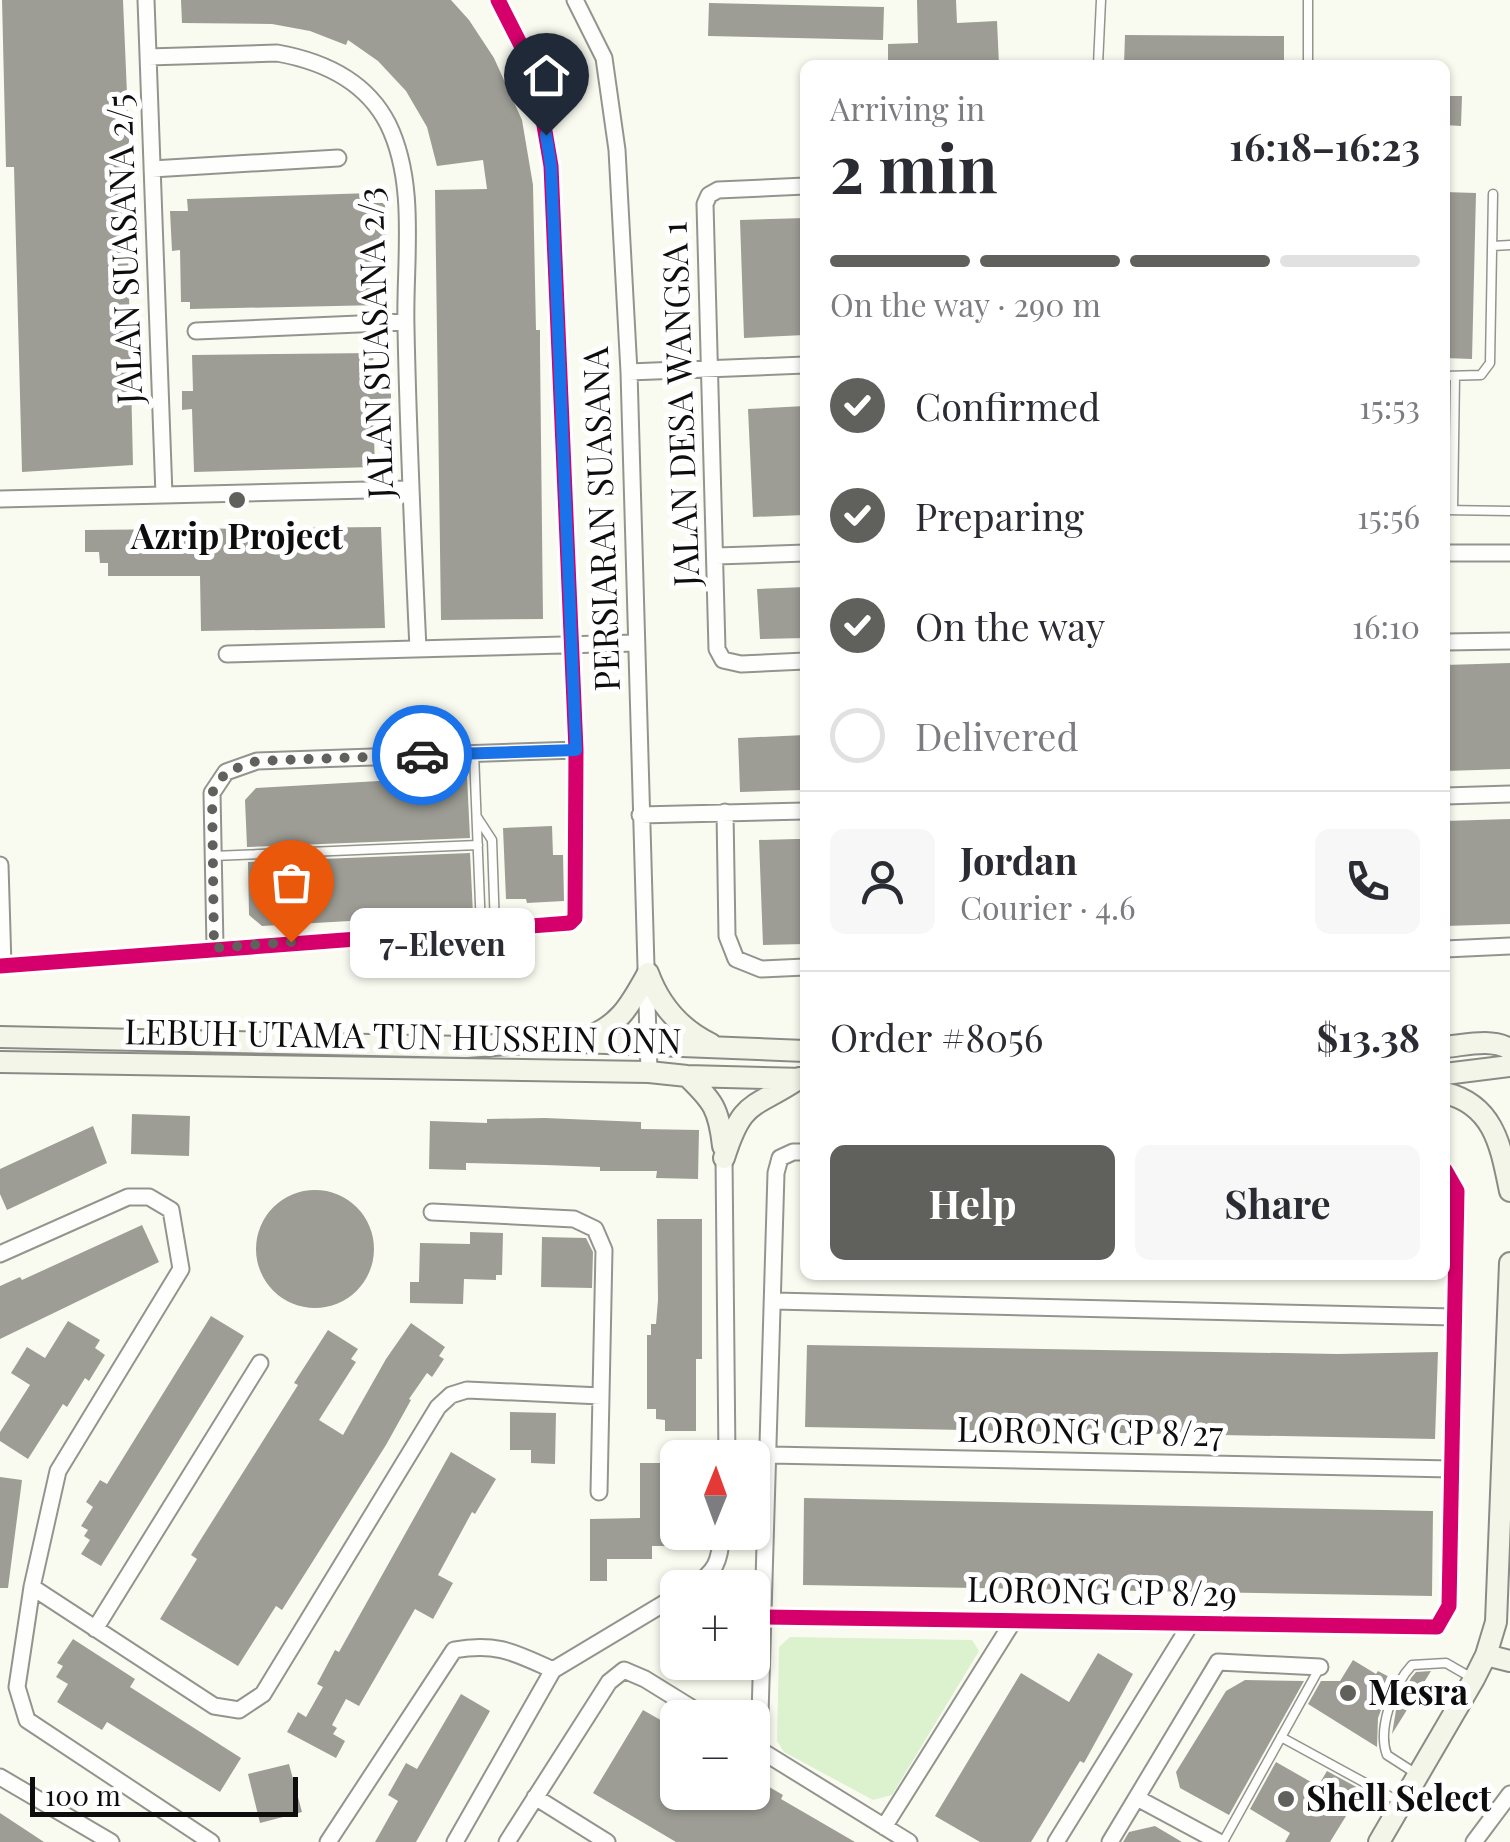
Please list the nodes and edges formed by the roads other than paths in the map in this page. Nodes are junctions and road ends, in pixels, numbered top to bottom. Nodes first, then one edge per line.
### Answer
1 (146, 0) edge
2 (498, 0) edge
3 (575, 0) edge
4 (1100, 0) edge
5 (1308, 0) edge
6 (148, 57) junction
7 (1098, 60) edge
8 (1308, 60) edge
9 (338, 158) dead end
10 (152, 169) junction
11 (800, 186) edge
12 (1493, 194) dead end
13 (1493, 246) junction
14 (1510, 246) edge
15 (406, 322) junction
16 (196, 332) dead end
17 (800, 365) edge
18 (709, 369) junction
19 (629, 372) junction
20 (1450, 376) edge
21 (410, 489) junction
22 (164, 495) junction
23 (0, 499) edge
24 (1450, 510) edge
25 (1510, 511) edge
26 (800, 553) edge
27 (1450, 553) edge
28 (1510, 553) edge
29 (716, 556) junction
30 (1510, 641) edge
31 (1450, 642) edge
32 (636, 643) junction
33 (572, 645) junction
34 (418, 649) junction
35 (227, 654) dead end
36 (800, 661) edge
37 (576, 750) junction
38 (474, 754) junction
39 (1510, 794) edge
40 (1450, 796) edge
41 (800, 811) edge
42 (726, 812) junction
43 (640, 815) junction
44 (476, 816) junction
45 (478, 845) junction
46 (213, 856) junction
47 (0, 866) edge
48 (488, 929) junction
49 (1510, 946) edge
50 (214, 948) junction
51 (1450, 949) edge
52 (1, 966) edge
53 (800, 967) edge
54 (648, 973) junction
55 (1510, 1032) edge
56 (0, 1036) edge
57 (1450, 1038) edge
58 (570, 1042) junction
59 (650, 1045) junction
60 (1450, 1046) edge
61 (722, 1048) junction
62 (1510, 1049) edge
63 (800, 1050) edge
64 (0, 1062) edge
65 (1510, 1066) edge
66 (649, 1072) junction
67 (1450, 1073) edge
68 (687, 1076) junction
69 (800, 1078) edge
70 (800, 1079) edge
71 (1450, 1095) edge
72 (800, 1152) edge
73 (724, 1158) junction
74 (1450, 1178) edge
75 (1510, 1191) edge
76 (432, 1212) dead end
77 (0, 1254) edge
78 (1510, 1264) edge
79 (774, 1300) junction
80 (1454, 1317) junction
81 (260, 1362) dead end
82 (601, 1396) junction
83 (727, 1440) edge
84 (770, 1455) joint
85 (1451, 1469) junction
86 (599, 1492) dead end
87 (32, 1587) junction
88 (660, 1607) edge
89 (770, 1616) edge
90 (1014, 1620) junction
91 (1190, 1625) junction
92 (95, 1629) junction
93 (1486, 1655) junction
94 (1510, 1661) edge
95 (1320, 1667) joint
96 (553, 1670) junction
97 (1474, 1679) junction
98 (680, 1700) edge
99 (1281, 1737) junction
100 (770, 1756) edge
101 (1420, 1775) junction
102 (0, 1777) edge
103 (1510, 1794) edge
104 (535, 1798) junction
105 (1137, 1798) junction
106 (1403, 1804) junction
107 (884, 1827) junction
108 (1217, 1841) edge
109 (112, 1842) edge
110 (211, 1842) edge
111 (328, 1842) edge
112 (455, 1842) edge
113 (507, 1842) edge
114 (607, 1842) edge
115 (909, 1842) edge
116 (1056, 1842) edge
117 (1110, 1842) edge
118 (1379, 1842) edge
119 (1474, 1842) edge

1 - 6 street, JALAN SUASANA 2/5
2 - 33 street
3 - 19 street, PERSIARAN SUASANA
4 - 7 lane
5 - 8 lane
6 - 10 street, JALAN SUASANA 2/5
6 - 15 street, JALAN SUASANA 2/3
9 - 10 street
10 - 22 street, JALAN SUASANA 2/5
11 - 18 street, JALAN DESA WANGSA 1
12 - 13 lane
13 - 14 lane
13 - 20 lane
15 - 16 street
15 - 21 street, JALAN SUASANA 2/3
17 - 18 street
18 - 19 street
18 - 29 street, JALAN DESA WANGSA 1
19 - 32 street, PERSIARAN SUASANA
21 - 22 street
21 - 34 street, JALAN SUASANA 2/3
22 - 23 street
24 - 25 lane
26 - 29 street
27 - 28 street
29 - 36 street, JALAN DESA WANGSA 1
30 - 31 street
32 - 33 street
32 - 43 street, PERSIARAN SUASANA
33 - 34 street
33 - 37 street
34 - 35 street
37 - 38 street
37 - 48 street
38 - 44 lane
38 - 46 street
39 - 40 street
41 - 42 street
42 - 43 street
42 - 53 street
43 - 54 street, PERSIARAN SUASANA
44 - 45 lane
44 - 48 lane
45 - 46 lane
45 - 48 lane
46 - 50 street
47 - 52 street
48 - 50 street
49 - 51 street
50 - 52 street
54 - 58 main road
54 - 59 street, PERSIARAN SUASANA
54 - 61 main road
55 - 57 main road
56 - 58 main road, LEBUH UTAMA TUN HUSSEIN ONN
58 - 59 main road, LEBUH UTAMA TUN HUSSEIN ONN
59 - 61 main road, LEBUH UTAMA TUN HUSSEIN ONN
59 - 66 street, PERSIARAN SUASANA
60 - 62 main road
61 - 63 main road, LEBUH UTAMA TUN HUSSEIN ONN
64 - 66 main road, LEBUH UTAMA TUN HUSSEIN ONN
65 - 67 main road
66 - 68 main road, LEBUH UTAMA TUN HUSSEIN ONN
68 - 69 main road, LEBUH UTAMA TUN HUSSEIN ONN
68 - 73 main road
70 - 73 main road
71 - 75 main road
72 - 79 street
73 - 83 street
74 - 80 street
76 - 82 street
77 - 87 street
78 - 93 main road
79 - 80 street
79 - 84 street
80 - 85 street
81 - 92 street
82 - 86 street
82 - 92 street
84 - 85 street, LORONG CP 8/27
85 - 91 street, LORONG CP 8/29
87 - 92 street
87 - 110 street
88 - 96 street
89 - 90 street, LORONG CP 8/29
90 - 91 street, LORONG CP 8/29
90 - 107 street
91 - 116 street
93 - 94 main road
93 - 97 main road
95 - 99 lane
95 - 105 street
96 - 111 street
96 - 112 street
97 - 101 main road
97 - 101 lane
98 - 104 street
99 - 106 lane
99 - 108 lane
100 - 107 street
101 - 106 main road
102 - 109 street
103 - 119 street
104 - 113 street
104 - 114 street
105 - 108 street
105 - 117 street
106 - 118 main road
107 - 115 street

